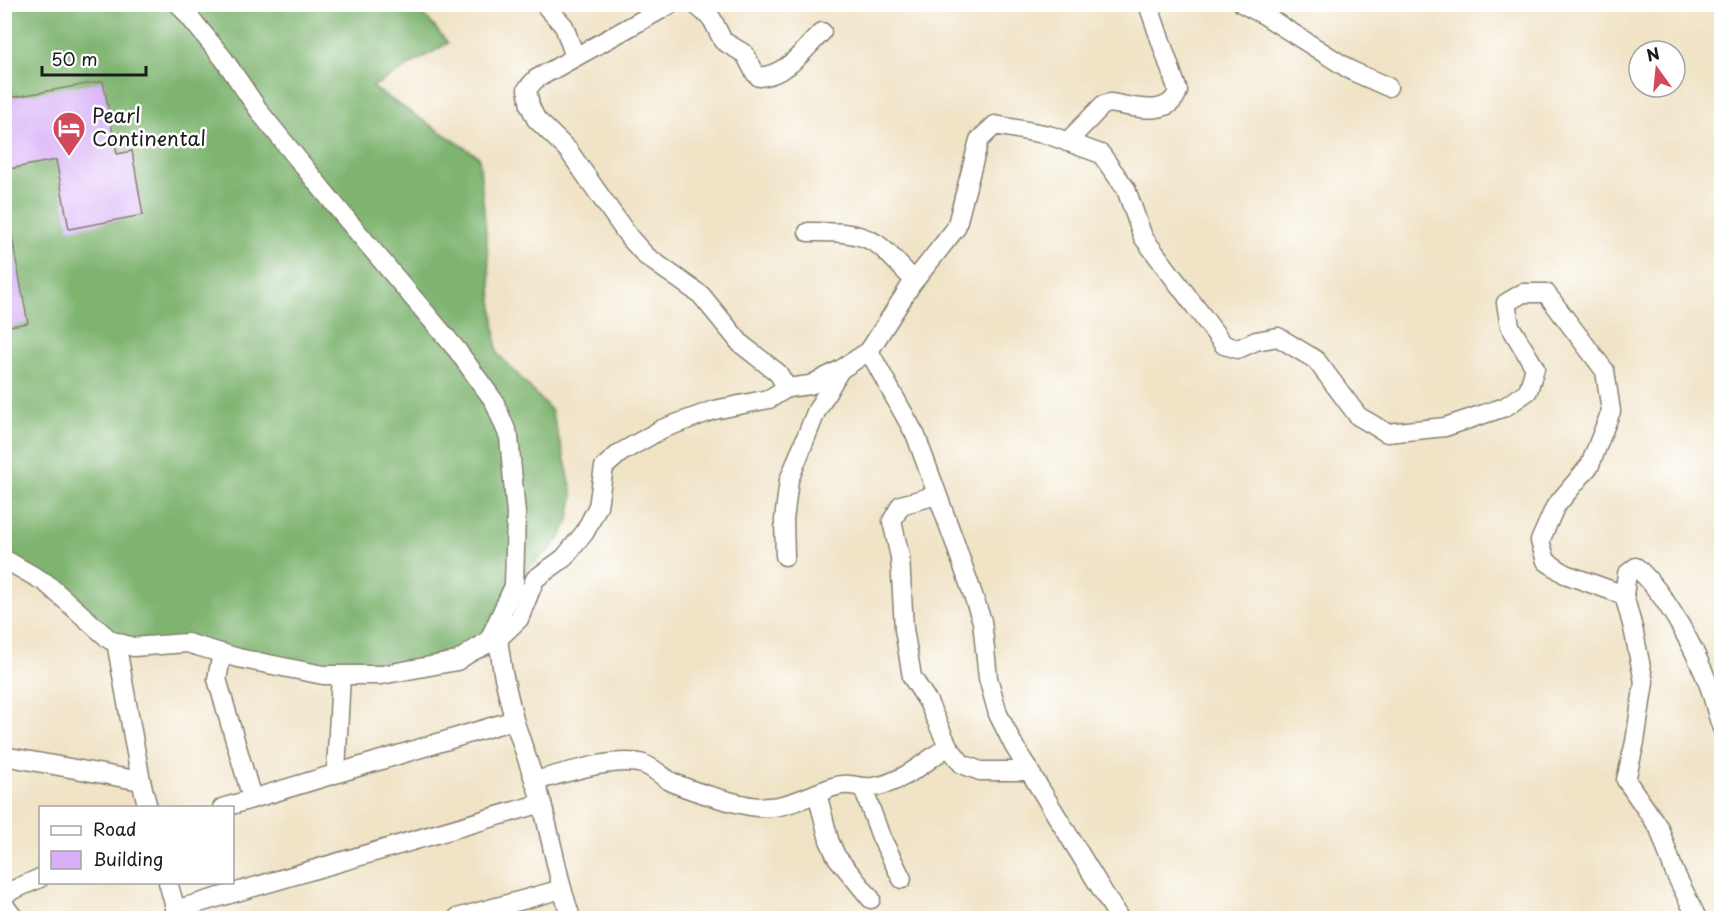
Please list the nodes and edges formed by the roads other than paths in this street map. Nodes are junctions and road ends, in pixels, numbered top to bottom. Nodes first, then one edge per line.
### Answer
1 (544, 4) edge
2 (671, 4) edge
3 (695, 4) edge
4 (1148, 4) edge
5 (1243, 4) edge
6 (181, 6) edge
7 (822, 32) dead end
8 (575, 57) junction
9 (1388, 87) dead end
10 (1067, 142) junction
11 (808, 232) dead end
12 (914, 280) junction
13 (869, 351) junction
14 (840, 370) junction
15 (787, 388) junction
16 (938, 495) junction
17 (785, 556) dead end
18 (4, 559) edge
19 (1624, 595) junction
20 (498, 639) junction
21 (116, 642) junction
22 (471, 652) junction
23 (222, 653) junction
24 (341, 675) junction
25 (514, 720) junction
26 (1722, 728) edge
27 (948, 746) junction
28 (4, 756) edge
29 (1029, 771) junction
30 (336, 772) junction
31 (141, 781) junction
32 (535, 781) junction
33 (862, 788) junction
34 (817, 793) junction
35 (252, 798) junction
36 (542, 803) junction
37 (148, 806) edge
38 (225, 806) edge
39 (39, 878) edge
40 (902, 879) dead end
41 (169, 884) edge
42 (562, 889) junction
43 (4, 894) edge
44 (871, 899) dead end
45 (4, 905) edge
46 (177, 914) edge
47 (14, 918) edge
48 (457, 918) edge
49 (571, 918) edge
50 (1119, 918) edge
51 (1697, 918) edge

1 - 8 street
2 - 8 street
3 - 7 street
4 - 10 street
5 - 9 street
6 - 22 street
8 - 15 street
10 - 12 street
10 - 19 street
11 - 12 street
12 - 13 street
13 - 14 street
13 - 16 street
14 - 15 street
14 - 17 street
15 - 20 street
16 - 27 street
16 - 29 street
18 - 21 street
19 - 26 street
19 - 51 street
20 - 22 street
20 - 25 street
21 - 23 street
21 - 31 street
22 - 24 street
23 - 24 street
23 - 35 street
24 - 30 street
25 - 30 street
25 - 32 street
27 - 29 street
27 - 33 street
28 - 31 street
29 - 50 street
30 - 35 street
31 - 37 street
32 - 34 street
32 - 36 street
33 - 34 street
33 - 40 street
34 - 44 street
35 - 38 street
36 - 42 street
36 - 46 street
39 - 43 street
41 - 46 street
42 - 48 street
42 - 49 street
45 - 47 street

